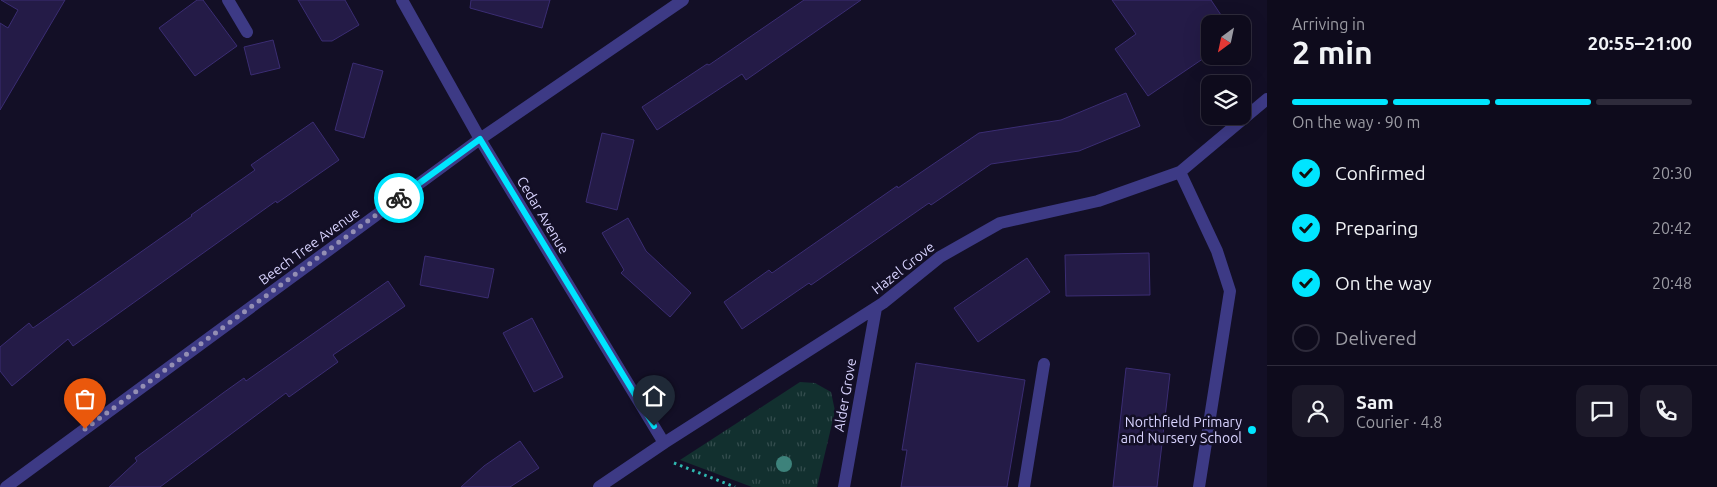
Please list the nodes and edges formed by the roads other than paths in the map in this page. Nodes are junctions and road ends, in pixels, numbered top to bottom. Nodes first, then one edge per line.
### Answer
1 (228, 0) edge
2 (402, 0) edge
3 (682, 0) edge
4 (247, 32) dead end
5 (1267, 99) edge
6 (480, 139) junction
7 (1180, 172) junction
8 (876, 308) junction
9 (1044, 364) dead end
10 (664, 443) junction
11 (6, 487) edge
12 (600, 487) edge
13 (844, 487) edge
14 (1024, 487) edge
15 (1199, 487) edge

1 - 4 street
2 - 6 street, Cedar Avenue
3 - 6 street, Beech Tree Avenue
5 - 7 street, Hazel Grove
6 - 10 street, Cedar Avenue
6 - 11 street, Beech Tree Avenue
7 - 8 street, Hazel Grove
7 - 15 street
8 - 10 street, Hazel Grove
8 - 13 street, Alder Grove
9 - 14 street
10 - 12 street, Hazel Grove

